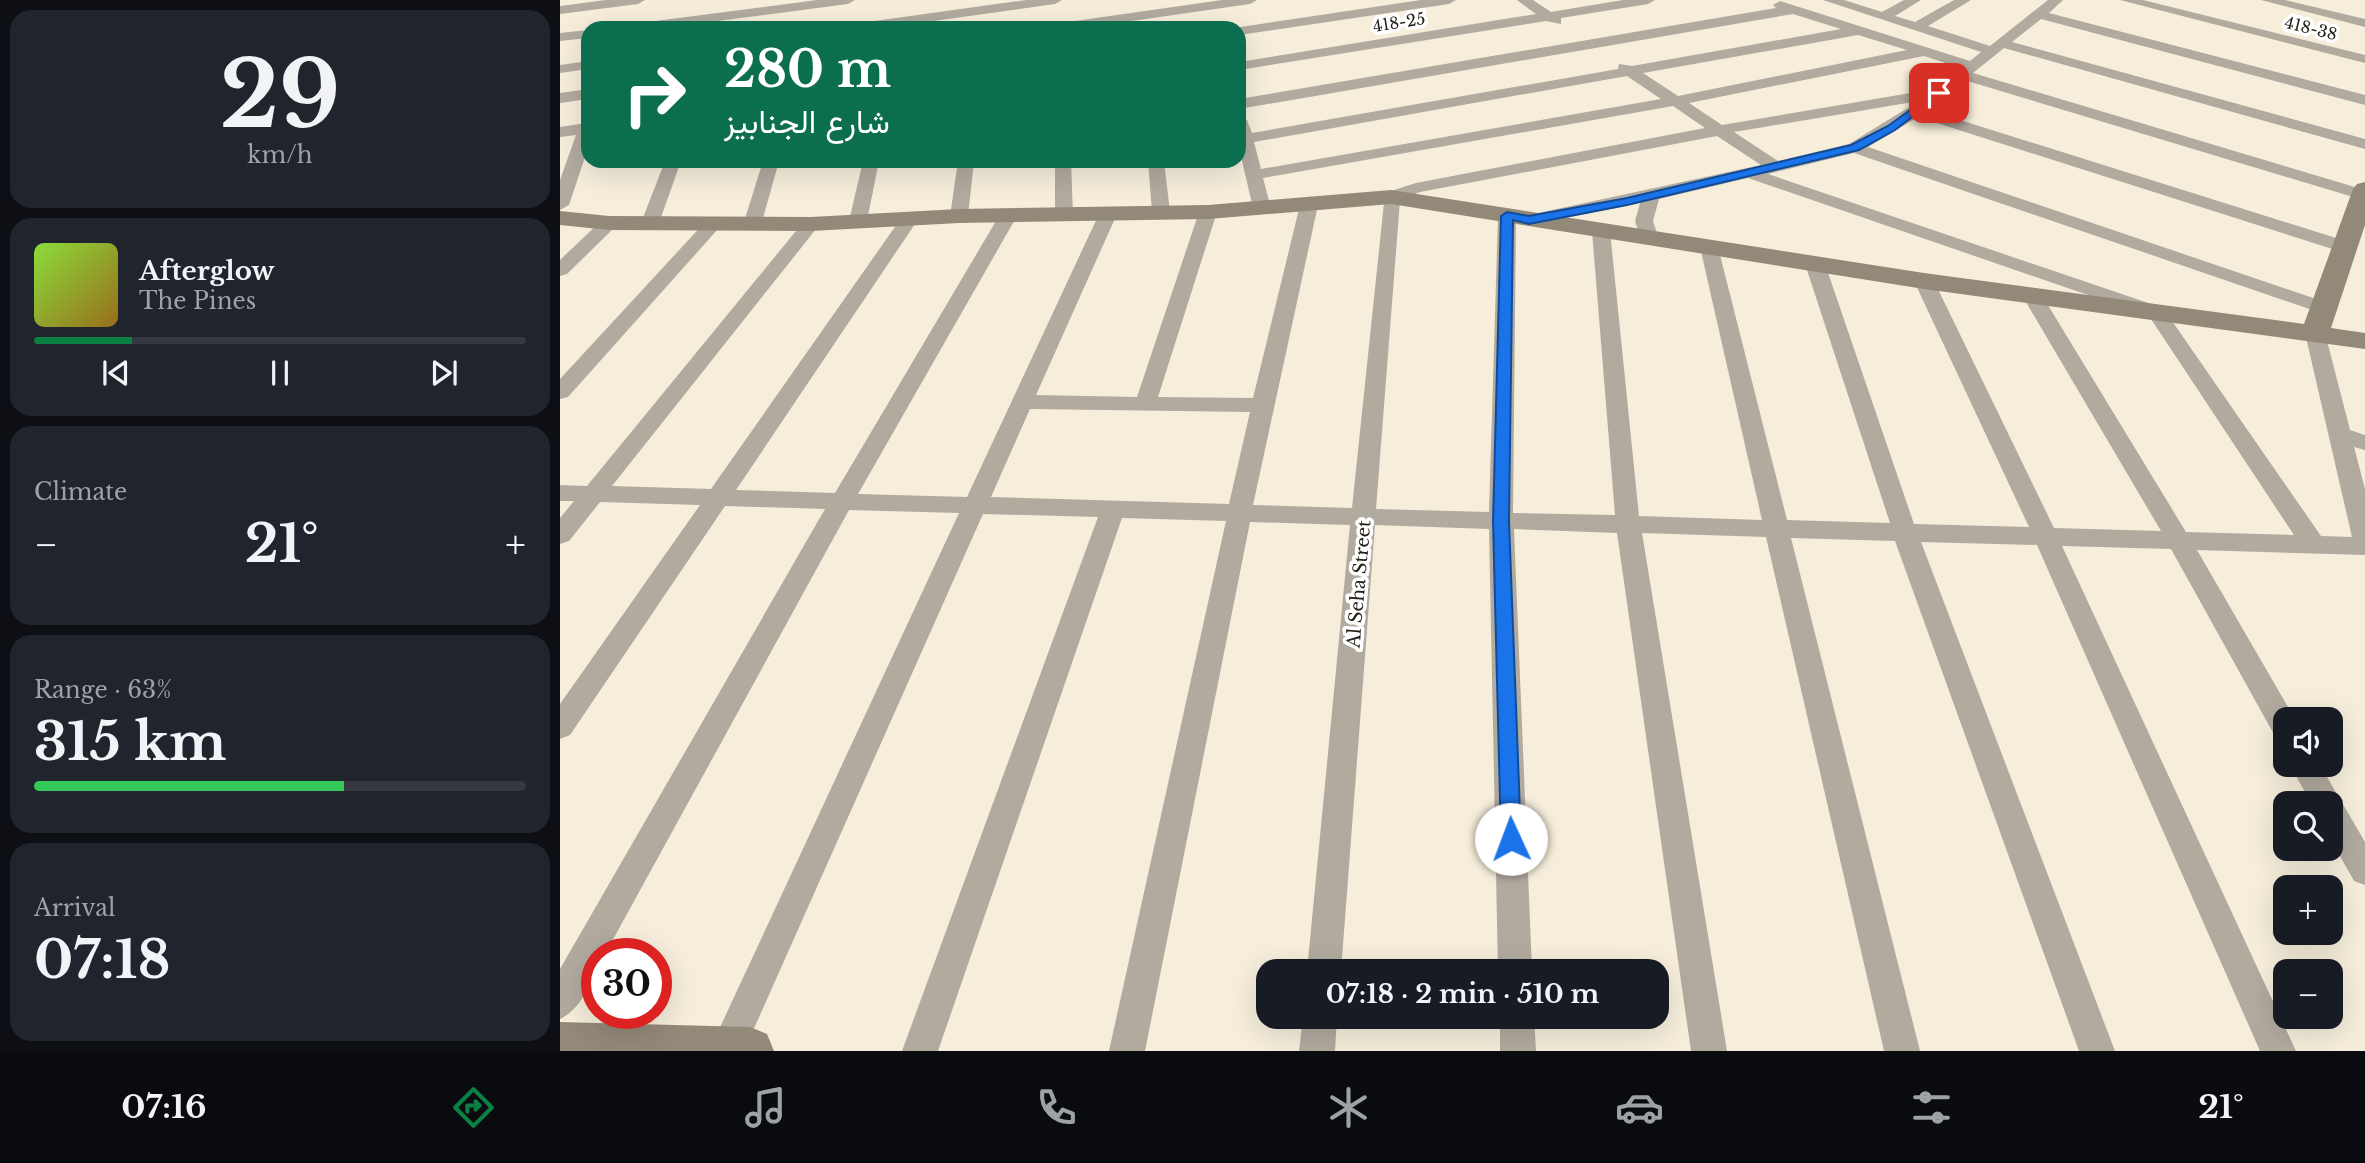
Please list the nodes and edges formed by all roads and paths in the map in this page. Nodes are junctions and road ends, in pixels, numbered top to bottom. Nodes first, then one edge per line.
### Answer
1 (633, 0) edge
2 (848, 0) edge
3 (908, 0) edge
4 (1055, 0) edge
5 (1250, 0) edge
6 (1449, 0) edge
7 (1524, 0) edge
8 (1648, 0) edge
9 (1766, 0) edge
10 (1830, 0) edge
11 (1914, 0) edge
12 (1964, 0) edge
13 (2055, 0) edge
14 (2127, 0) edge
15 (2268, 0) edge
16 (1858, 3) edge
17 (1212, 7) edge
18 (1796, 9) junction
19 (560, 10) edge
20 (2038, 14) junction
21 (1549, 16) junction
22 (1883, 17) junction
23 (624, 21) edge
24 (686, 21) edge
25 (904, 21) edge
26 (922, 21) edge
27 (1107, 21) edge
28 (2365, 23) edge
29 (1916, 27) junction
30 (1246, 30) edge
31 (1861, 30) junction
32 (581, 35) edge
33 (560, 37) edge
34 (1589, 43) junction
35 (1997, 47) junction
36 (1926, 51) junction
37 (2365, 59) edge
38 (1246, 65) edge
39 (581, 66) edge
40 (560, 69) edge
41 (1967, 71) junction
42 (1632, 72) junction
43 (1939, 93) junction
44 (581, 95) edge
45 (560, 98) edge
46 (2365, 100) edge
47 (1675, 101) junction
48 (1246, 103) edge
49 (1916, 111) junction
50 (581, 128) edge
51 (1720, 130) junction
52 (560, 132) edge
53 (1246, 139) edge
54 (1246, 143) edge
55 (2365, 144) edge
56 (581, 146) edge
57 (1855, 148) junction
58 (1775, 167) junction
59 (670, 168) edge
60 (769, 168) edge
61 (870, 168) edge
62 (966, 168) edge
63 (1063, 168) edge
64 (1157, 168) edge
65 (1749, 173) junction
66 (1254, 175) junction
67 (2364, 192) edge
68 (1651, 196) junction
69 (1391, 197) junction
70 (560, 205) edge
71 (1308, 205) junction
72 (1262, 208) junction
73 (1161, 212) junction
74 (1208, 212) junction
75 (1108, 214) junction
76 (1063, 215) junction
77 (959, 216) junction
78 (1008, 216) junction
79 (560, 218) edge
80 (911, 218) junction
81 (1518, 218) junction
82 (858, 221) junction
83 (609, 223) junction
84 (650, 223) junction
85 (811, 224) junction
86 (712, 225) junction
87 (752, 225) junction
88 (1601, 231) junction
89 (1650, 239) junction
90 (560, 246) edge
91 (1709, 247) junction
92 (2345, 247) junction
93 (1815, 264) junction
94 (560, 270) edge
95 (1924, 281) junction
96 (2033, 297) junction
97 (2156, 312) junction
98 (2320, 321) junction
99 (2365, 341) edge
100 (560, 392) edge
101 (1024, 402) junction
102 (1145, 404) junction
103 (1262, 405) junction
104 (2339, 434) junction
105 (2365, 443) edge
106 (560, 493) edge
107 (593, 494) junction
108 (718, 498) junction
109 (842, 501) junction
110 (977, 505) junction
111 (1113, 509) junction
112 (1240, 513) junction
113 (1365, 517) junction
114 (1501, 521) junction
115 (1628, 524) junction
116 (1778, 529) junction
117 (1905, 533) junction
118 (560, 535) edge
119 (2046, 537) junction
120 (2365, 538) edge
121 (2179, 541) junction
122 (2314, 545) junction
123 (2365, 546) edge
124 (2273, 707) edge
125 (560, 727) edge
126 (2343, 832) edge
127 (2365, 871) edge
128 (1325, 959) edge
129 (1516, 959) edge
130 (560, 1002) edge
131 (1319, 1029) edge
132 (1517, 1029) edge
133 (560, 1046) edge
134 (726, 1050) edge
135 (750, 1051) edge
136 (920, 1051) edge
137 (1127, 1051) edge
138 (1317, 1051) edge
139 (1518, 1051) edge
140 (1709, 1051) edge
141 (1902, 1051) edge
142 (2097, 1051) edge
143 (2278, 1051) edge

1 - 19 street
1 - 23 street
2 - 24 street
3 - 25 street
4 - 26 street
5 - 17 street
6 - 30 street
7 - 21 street
8 - 21 street, 418-25
9 - 18 street
10 - 16 street
11 - 22 street
12 - 29 street
13 - 20 street
14 - 37 street, 418-38
15 - 28 street
16 - 22 street
17 - 27 street
18 - 31 street
18 - 34 street
20 - 35 street
20 - 46 street
21 - 34 street
21 - 38 street, 418-25
22 - 29 street
29 - 35 street
31 - 36 street
31 - 42 street
32 - 33 street
34 - 42 street
34 - 48 street
35 - 41 street
35 - 55 street
36 - 41 street
36 - 47 street
39 - 40 street
41 - 43 street
41 - 67 street
42 - 47 street
42 - 53 street
43 - 49 street
43 - 51 street
44 - 45 street
47 - 51 street
47 - 66 street
49 - 57 street
49 - 92 street
50 - 52 street
51 - 58 street
51 - 69 street
54 - 66 street
56 - 70 street
57 - 58 street
57 - 98 street
58 - 65 street
59 - 84 street
60 - 87 street
61 - 82 street
62 - 77 street
63 - 76 street
64 - 73 street
65 - 68 street
65 - 97 street
66 - 72 street
67 - 92 street
68 - 81 street
68 - 89 street
69 - 71 street
69 - 81 street
69 - 113 street, Al Seha Street
71 - 72 street
71 - 103 street
72 - 74 street
73 - 74 street
73 - 75 street
74 - 102 street
75 - 76 street
75 - 101 street
76 - 78 street
77 - 78 street
77 - 80 street
78 - 109 street
79 - 83 street
80 - 82 street
80 - 108 street
81 - 88 street
81 - 114 street
82 - 85 street
83 - 84 street
83 - 90 street
83 - 94 street
84 - 86 street
85 - 87 street
85 - 107 street
86 - 87 street
86 - 100 street
88 - 89 street
88 - 115 street
89 - 91 street
91 - 93 street
91 - 116 street
92 - 98 street
93 - 95 street
93 - 117 street
95 - 96 street
95 - 119 street
96 - 97 street
96 - 121 street
97 - 98 street
97 - 122 street
98 - 99 street
98 - 104 street
101 - 102 street
101 - 110 street
102 - 103 street
103 - 112 street
104 - 105 street
104 - 120 street
106 - 107 street
107 - 108 street
107 - 118 street
108 - 109 street
108 - 125 street
109 - 110 street
109 - 130 street
110 - 111 street
110 - 134 street
111 - 112 street
111 - 136 street
112 - 113 street
112 - 137 street
113 - 114 street
113 - 128 street, Al Seha Street
114 - 115 street
114 - 129 street
115 - 116 street
115 - 140 street
116 - 117 street
116 - 141 street
117 - 119 street
117 - 142 street
119 - 121 street
119 - 143 street
121 - 122 street
121 - 124 street
122 - 123 street
126 - 127 street
131 - 138 street
132 - 139 street
133 - 134 street
134 - 135 street

